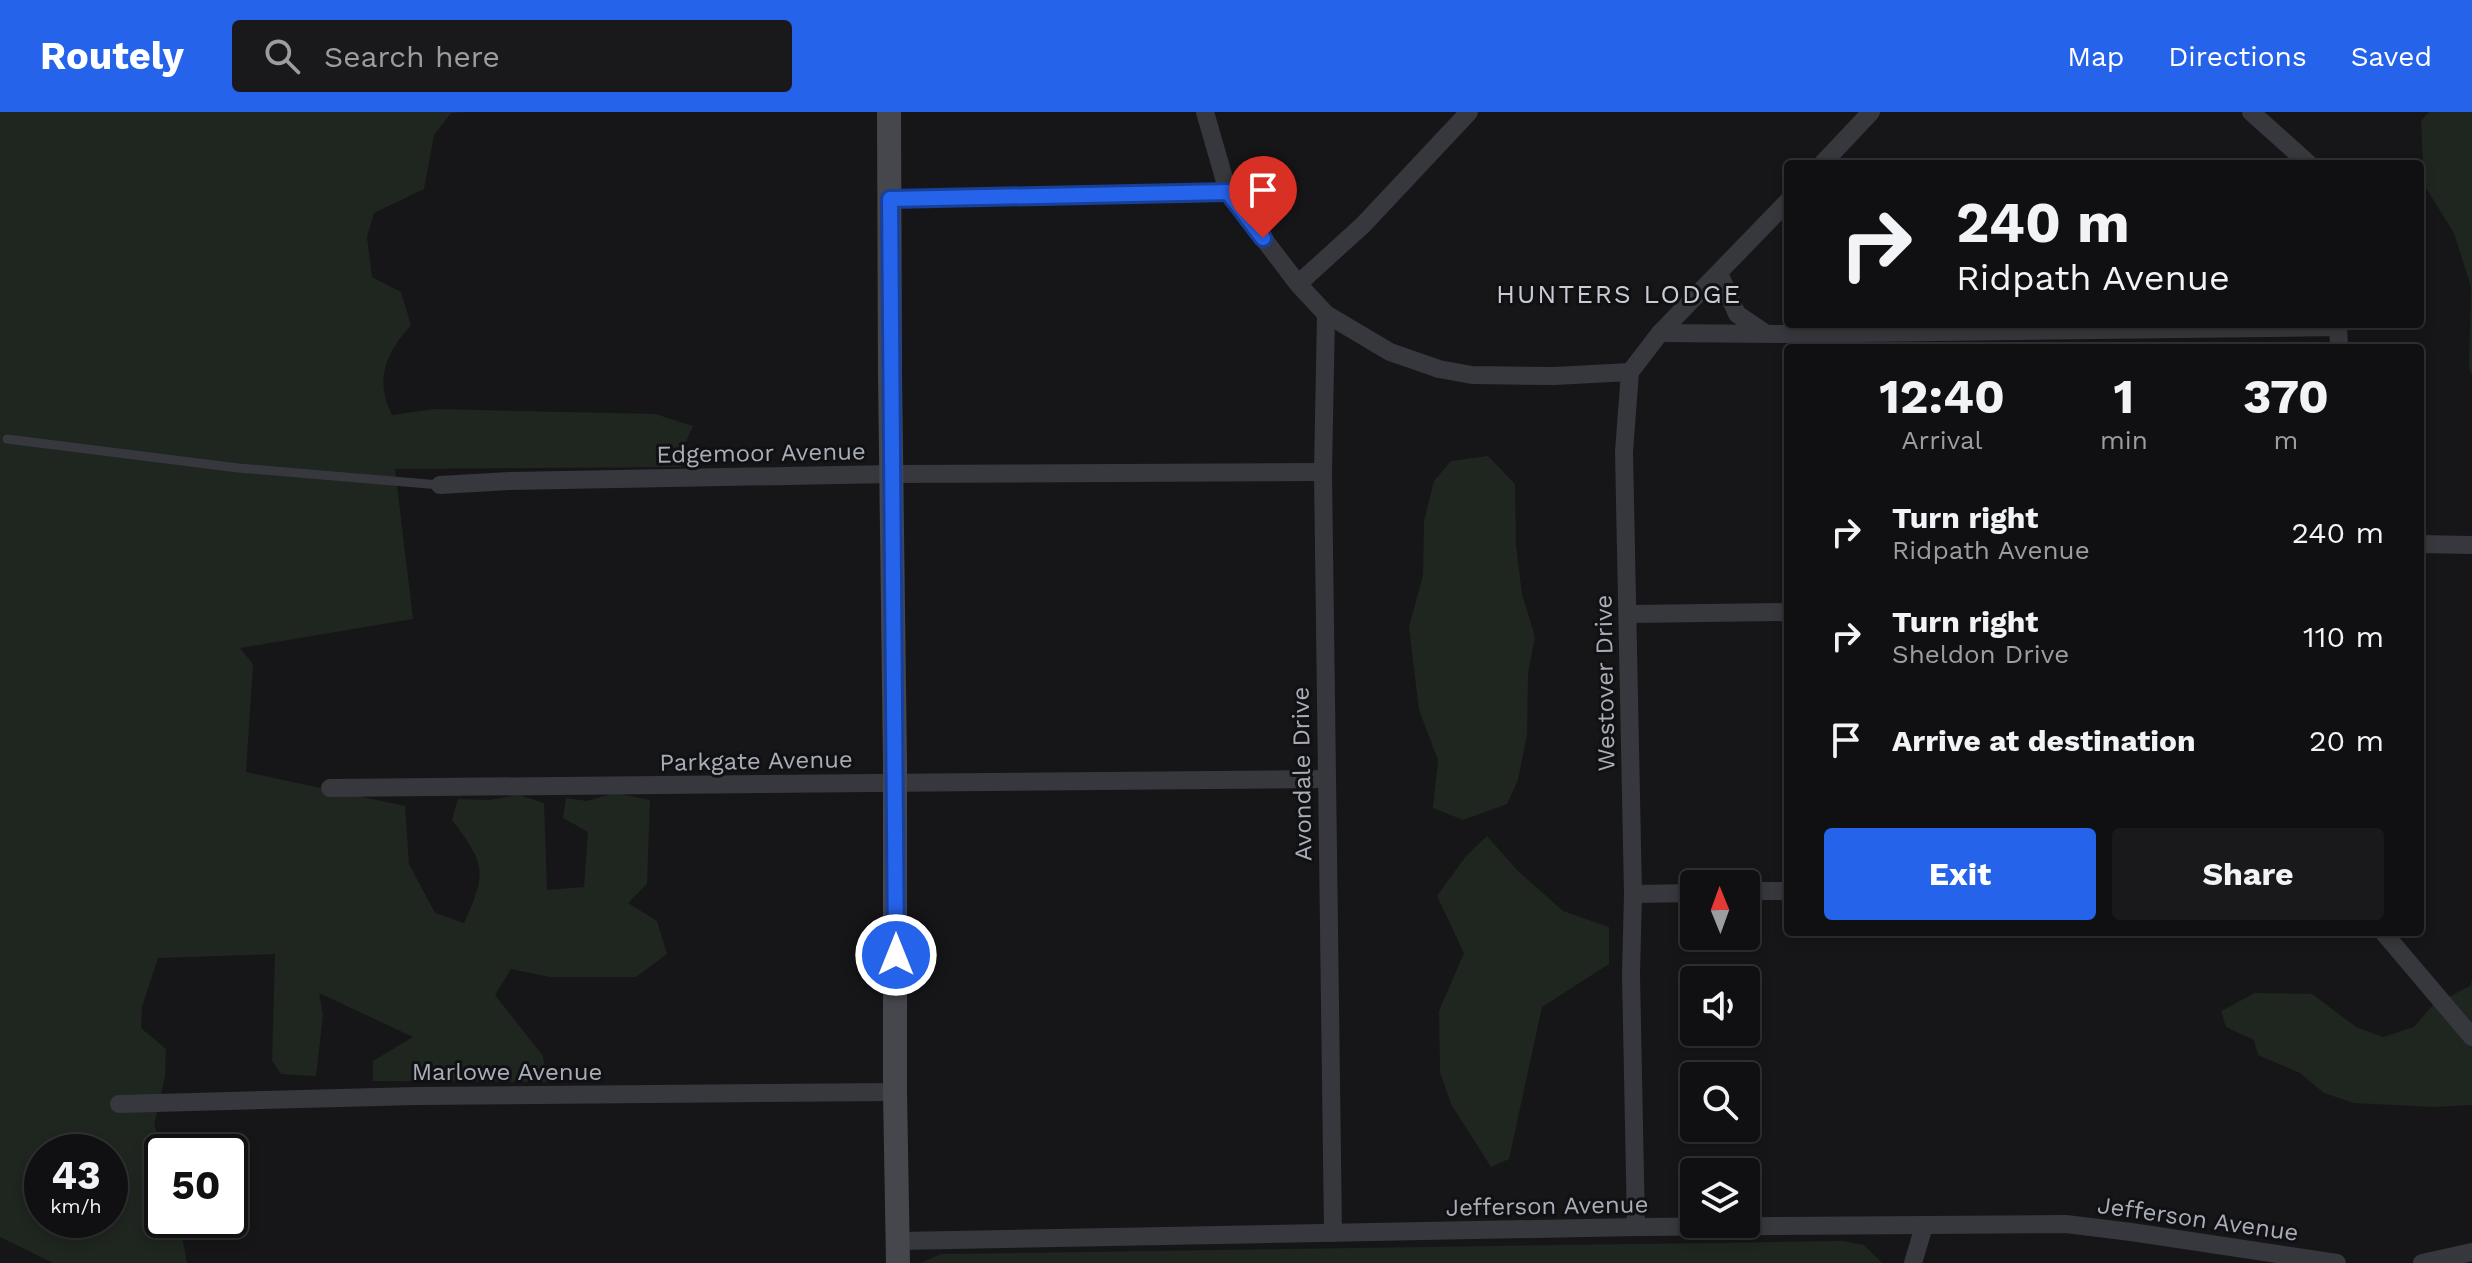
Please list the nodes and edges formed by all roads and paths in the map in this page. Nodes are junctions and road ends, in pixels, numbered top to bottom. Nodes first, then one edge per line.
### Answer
1 (889, 112) edge
2 (1205, 112) edge
3 (1469, 112) edge
4 (1871, 112) edge
5 (2251, 112) edge
6 (1826, 160) edge
7 (2305, 160) edge
8 (1228, 192) junction
9 (890, 199) junction
10 (1784, 205) edge
11 (1719, 273) junction
12 (1298, 284) junction
13 (1326, 314) junction
14 (2123, 328) edge
15 (1660, 333) junction
16 (1765, 333) junction
17 (1630, 372) junction
18 (7, 439) dead end
19 (1323, 472) junction
20 (892, 474) junction
21 (440, 485) joint
22 (2424, 544) edge
23 (2472, 545) edge
24 (1784, 612) edge
25 (1629, 614) junction
26 (1326, 779) junction
27 (895, 783) junction
28 (330, 788) dead end
29 (1760, 891) edge
30 (1784, 891) edge
31 (1680, 893) edge
32 (1633, 894) junction
33 (2386, 936) edge
34 (2472, 1037) edge
35 (895, 1092) junction
36 (119, 1104) dead end
37 (1924, 1226) junction
38 (1636, 1227) junction
39 (1333, 1233) junction
40 (899, 1252) edge
41 (2472, 1252) edge
42 (1913, 1263) edge
43 (2337, 1263) edge
44 (2422, 1263) edge

1 - 9 main road
2 - 8 street
3 - 12 street
4 - 6 street
5 - 7 street
8 - 9 street
8 - 12 street
9 - 20 main road
10 - 11 street
11 - 15 street
11 - 16 street
12 - 13 street
13 - 17 street
13 - 19 street, Avondale Drive
14 - 16 street
15 - 16 street
15 - 17 street
17 - 25 street, Westover Drive
18 - 21 lane
19 - 20 street, Edgemoor Avenue
19 - 26 street, Avondale Drive
20 - 21 street, Edgemoor Avenue
20 - 27 main road
22 - 23 street
24 - 25 street
25 - 32 street, Westover Drive
26 - 27 street, Parkgate Avenue
26 - 39 street, Avondale Drive
27 - 28 street, Parkgate Avenue
27 - 35 main road
29 - 30 street
31 - 32 street
32 - 38 street, Westover Drive
33 - 34 street
35 - 36 street, Marlowe Avenue
35 - 40 main road
37 - 38 street, Jefferson Avenue
37 - 42 street
37 - 43 street, Jefferson Avenue
38 - 39 street, Jefferson Avenue
39 - 40 street, Jefferson Avenue
41 - 44 street

